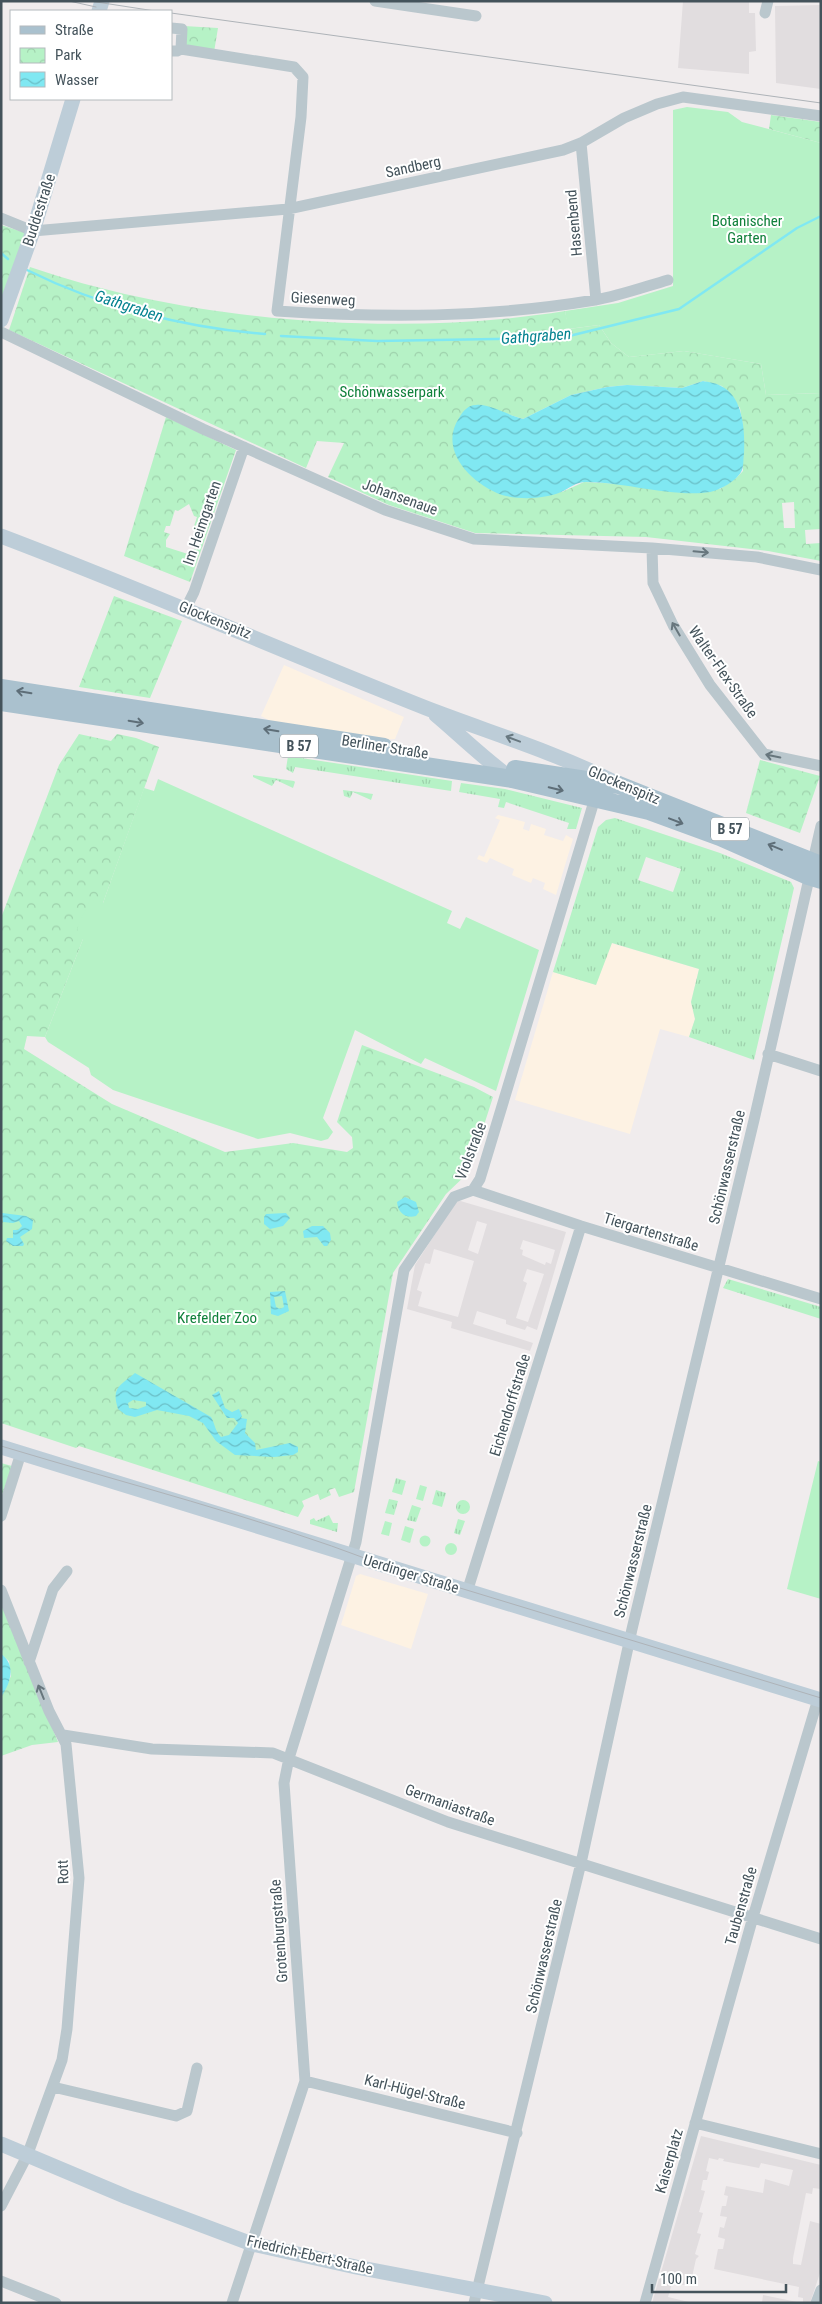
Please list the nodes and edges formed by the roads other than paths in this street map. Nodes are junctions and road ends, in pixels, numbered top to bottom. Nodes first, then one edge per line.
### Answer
1 (375, 1) edge
2 (476, 16) dead end
3 (172, 28) edge
4 (176, 50) edge
5 (73, 100) edge
6 (821, 116) edge
7 (581, 143) junction
8 (288, 209) junction
9 (1, 218) edge
10 (34, 231) junction
11 (668, 280) dead end
12 (596, 300) junction
13 (1, 320) edge
14 (1, 332) edge
15 (244, 447) junction
16 (1, 536) edge
17 (652, 548) junction
18 (821, 570) edge
19 (186, 608) junction
20 (1, 688) edge
21 (1, 702) edge
22 (427, 708) junction
23 (492, 765) junction
24 (821, 766) edge
25 (512, 779) junction
26 (619, 785) junction
27 (595, 798) junction
28 (821, 826) edge
29 (815, 871) edge
30 (768, 1054) junction
31 (821, 1071) edge
32 (473, 1190) junction
33 (581, 1226) junction
34 (719, 1268) junction
35 (821, 1299) edge
36 (1, 1447) edge
37 (21, 1453) junction
38 (1, 1516) edge
39 (352, 1556) junction
40 (67, 1571) dead end
41 (1, 1590) edge
42 (467, 1592) junction
43 (630, 1641) junction
44 (29, 1662) junction
45 (820, 1699) edge
46 (63, 1736) junction
47 (289, 1758) junction
48 (581, 1863) junction
49 (753, 1917) junction
50 (821, 1939) edge
51 (197, 2068) dead end
52 (306, 2082) junction
53 (52, 2087) junction
54 (695, 2123) junction
55 (517, 2133) junction
56 (1, 2144) edge
57 (821, 2154) edge
58 (27, 2156) junction
59 (1, 2206) edge
60 (252, 2244) junction
61 (1, 2280) edge
62 (821, 2290) edge
63 (476, 2296) edge
64 (56, 2303) edge
65 (232, 2303) edge
66 (545, 2303) edge
67 (645, 2303) edge
68 (816, 2303) edge

1 - 2 street
3 - 4 street, Giesenweg
4 - 8 street, Giesenweg
5 - 10 main road, Buddestraße
6 - 7 street, Sandberg
7 - 8 street, Sandberg
7 - 12 street, Hasenbend
8 - 10 street, Sandberg
8 - 12 street, Giesenweg
9 - 10 street, Sandberg
10 - 13 main road, Buddestraße
11 - 12 street, Giesenweg
14 - 15 street, Johansenaue
15 - 17 street, Johansenaue
15 - 19 street, Im Heimgarten
16 - 19 main road, Glockenspitz
17 -> 18 street, Johansenaue
24 -> 17 street, Walter-Flex-Straße
19 - 22 main road, Glockenspitz
23 -> 20 main road, Berliner Straße / B 57
21 -> 25 main road, Berliner Straße / B 57
22 - 23 main road, Glockenspitz
26 -> 22 main road, Glockenspitz
23 - 25 main road, Glockenspitz
23 - 26 main road, Berliner Straße / B 57
25 -> 27 main road, Berliner Straße / B 57
29 -> 26 main road, Glockenspitz / B 57
27 -> 29 main road, Glockenspitz / B 57
27 - 32 street, Violstraße
28 - 29 street, Schönwasserstraße
29 - 30 street, Schönwasserstraße
30 - 31 street
30 - 34 street, Schönwasserstraße
32 - 33 street, Tiergartenstraße
32 - 39 street, Violstraße
33 - 34 street, Tiergartenstraße
33 - 42 street, Eichendorffstraße
34 - 35 street, Tiergartenstraße
34 - 43 street, Schönwasserstraße
36 - 37 main road, Uerdinger Straße
37 - 38 street
37 - 39 main road, Uerdinger Straße
39 - 42 main road, Uerdinger Straße
39 - 47 street, Grotenburgstraße
40 - 44 street
41 - 44 street, Rott
42 - 43 main road, Uerdinger Straße
43 - 45 main road, Uerdinger Straße
43 - 48 street, Schönwasserstraße
46 -> 44 street, Rott
45 - 49 street, Taubenstraße
46 - 47 street, Germaniastraße
46 - 53 street, Rott
47 - 48 street, Germaniastraße
47 - 52 street, Grotenburgstraße
48 - 49 street, Germaniastraße
48 - 55 street, Schönwasserstraße
49 - 50 street, Germaniastraße
49 - 54 street, Taubenstraße
51 - 53 street
52 - 55 street, Karl-Hügel-Straße
52 - 60 street, Grotenburgstraße
53 - 58 street, Rott
54 - 57 street, Kaiserplatz
54 - 67 street, Kaiserplatz
55 - 63 street, Schönwasserstraße
56 - 58 main road, Friedrich-Ebert-Straße
58 - 59 street, Rott
58 - 60 main road, Friedrich-Ebert-Straße
60 - 63 main road, Friedrich-Ebert-Straße
60 - 65 street, Grotenburgstraße
61 - 64 street
62 - 68 street
63 - 66 main road, Friedrich-Ebert-Straße

